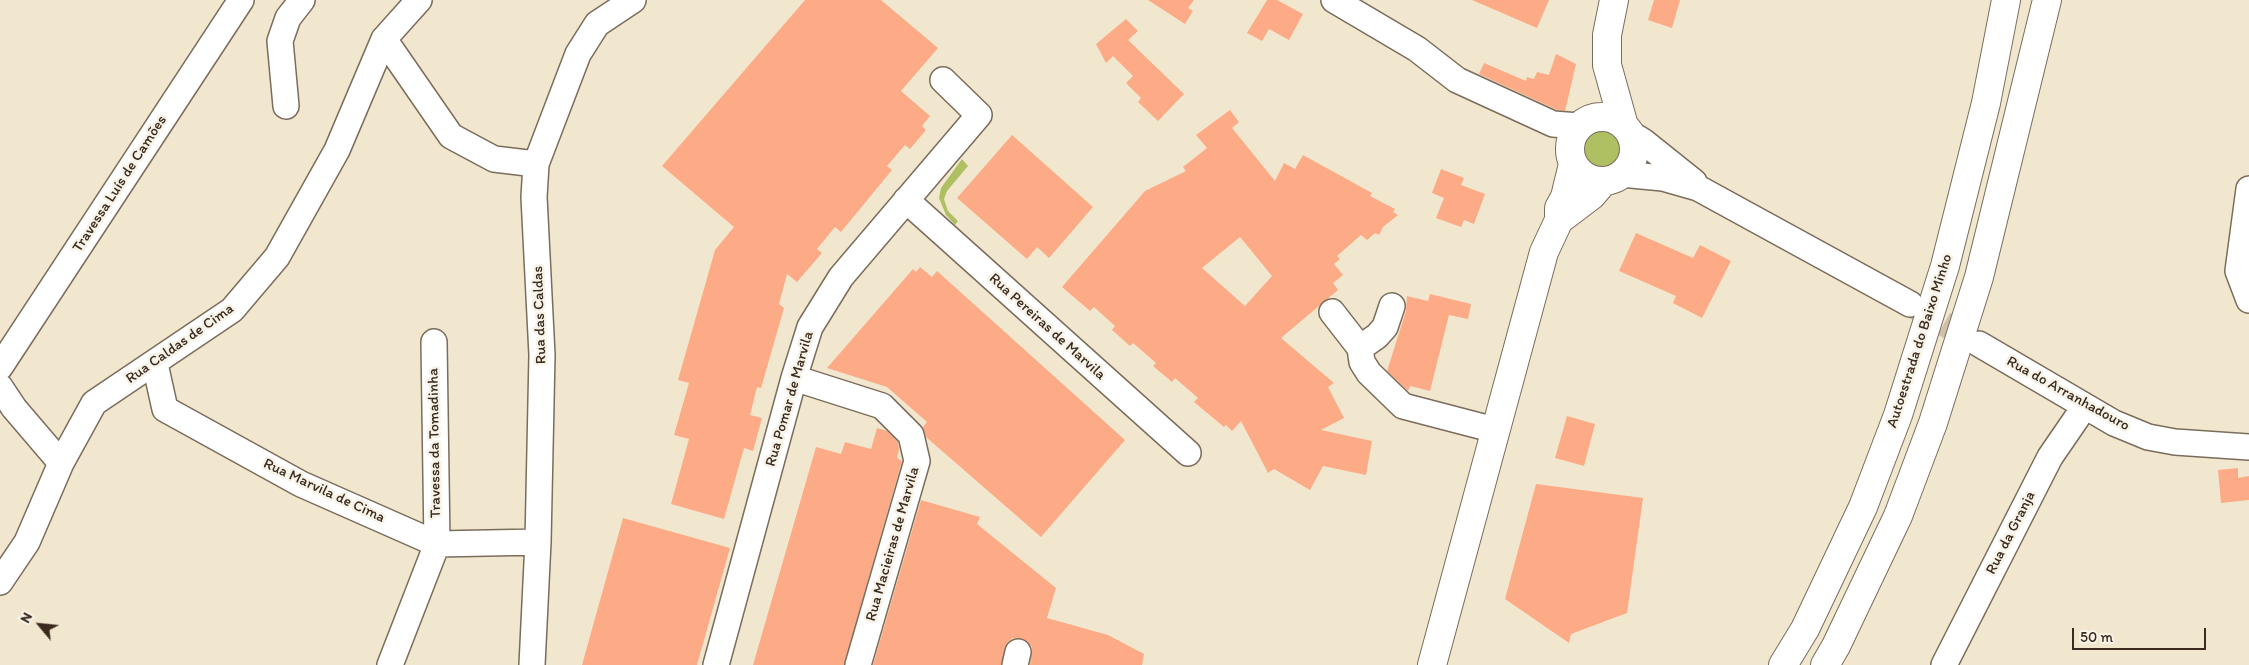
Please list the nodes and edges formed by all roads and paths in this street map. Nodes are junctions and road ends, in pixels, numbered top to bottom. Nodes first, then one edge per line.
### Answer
1 (241, 0) edge
2 (302, 0) edge
3 (419, 0) edge
4 (633, 0) edge
5 (1334, 0) edge
6 (1614, 0) edge
7 (2006, 0) edge
8 (2047, 0) edge
9 (384, 39) junction
10 (1607, 65) junction
11 (943, 80) dead end
12 (286, 106) dead end
13 (1627, 130) junction
14 (1573, 135) junction
15 (536, 164) junction
16 (1613, 178) junction
17 (1698, 188) junction
18 (2248, 189) edge
19 (906, 200) junction
20 (1560, 220) junction
21 (2249, 300) edge
22 (1910, 304) tunnel mouth
23 (1392, 306) dead end
24 (1332, 312) dead end
25 (434, 342) dead end
26 (1979, 344) tunnel mouth
27 (1360, 348) junction
28 (155, 364) junction
29 (0, 367) edge
30 (794, 378) junction
31 (0, 386) edge
32 (2085, 406) junction
33 (1495, 430) junction
34 (2249, 447) edge
35 (1188, 453) dead end
36 (61, 463) junction
37 (538, 542) junction
38 (437, 544) junction
39 (0, 582) edge
40 (532, 664) edge
41 (390, 665) edge
42 (716, 665) edge
43 (858, 665) edge
44 (1432, 665) edge
45 (1783, 665) edge
46 (1825, 665) edge
47 (1944, 665) edge

1 - 29 street, Travessa Luís de Camões
2 - 12 street
3 - 9 street, Rua Caldas de Cima
4 - 15 street, Rua das Caldas
5 - 14 street
6 - 10 main road
7 - 45 main road, Autoestrada do Baixo Minho
8 - 46 main road
9 - 15 street
9 - 28 street, Rua Caldas de Cima
10 - 13 main road
10 - 14 main road
11 - 19 street, Rua Pomar de Marvila
13 - 14 main road
13 - 16 main road
13 - 17 street
14 - 16 main road
14 - 20 main road
15 - 37 street, Rua das Caldas
16 - 17 street
16 - 20 main road
17 - 22 street
18 - 21 street
19 - 30 street, Rua Pomar de Marvila
19 - 35 street, Rua Pereiras de Marvila
20 - 33 main road
23 - 27 street
24 - 27 street
25 - 38 street, Travessa da Tomadinha
26 - 32 street, Rua do Arranhadouro
27 - 33 street
28 - 36 street, Rua Caldas de Cima
28 - 38 street, Rua Marvila de Cima
30 - 42 street, Rua Pomar de Marvila
30 - 43 street, Rua Macieiras de Marvila
31 - 36 street
32 - 34 street, Rua do Arranhadouro
32 - 47 street, Rua da Granja
33 - 44 main road
36 - 39 street, Rua Caldas de Cima
37 - 38 street, Rua Marvila de Cima
37 - 40 street, Rua das Caldas
38 - 41 street

